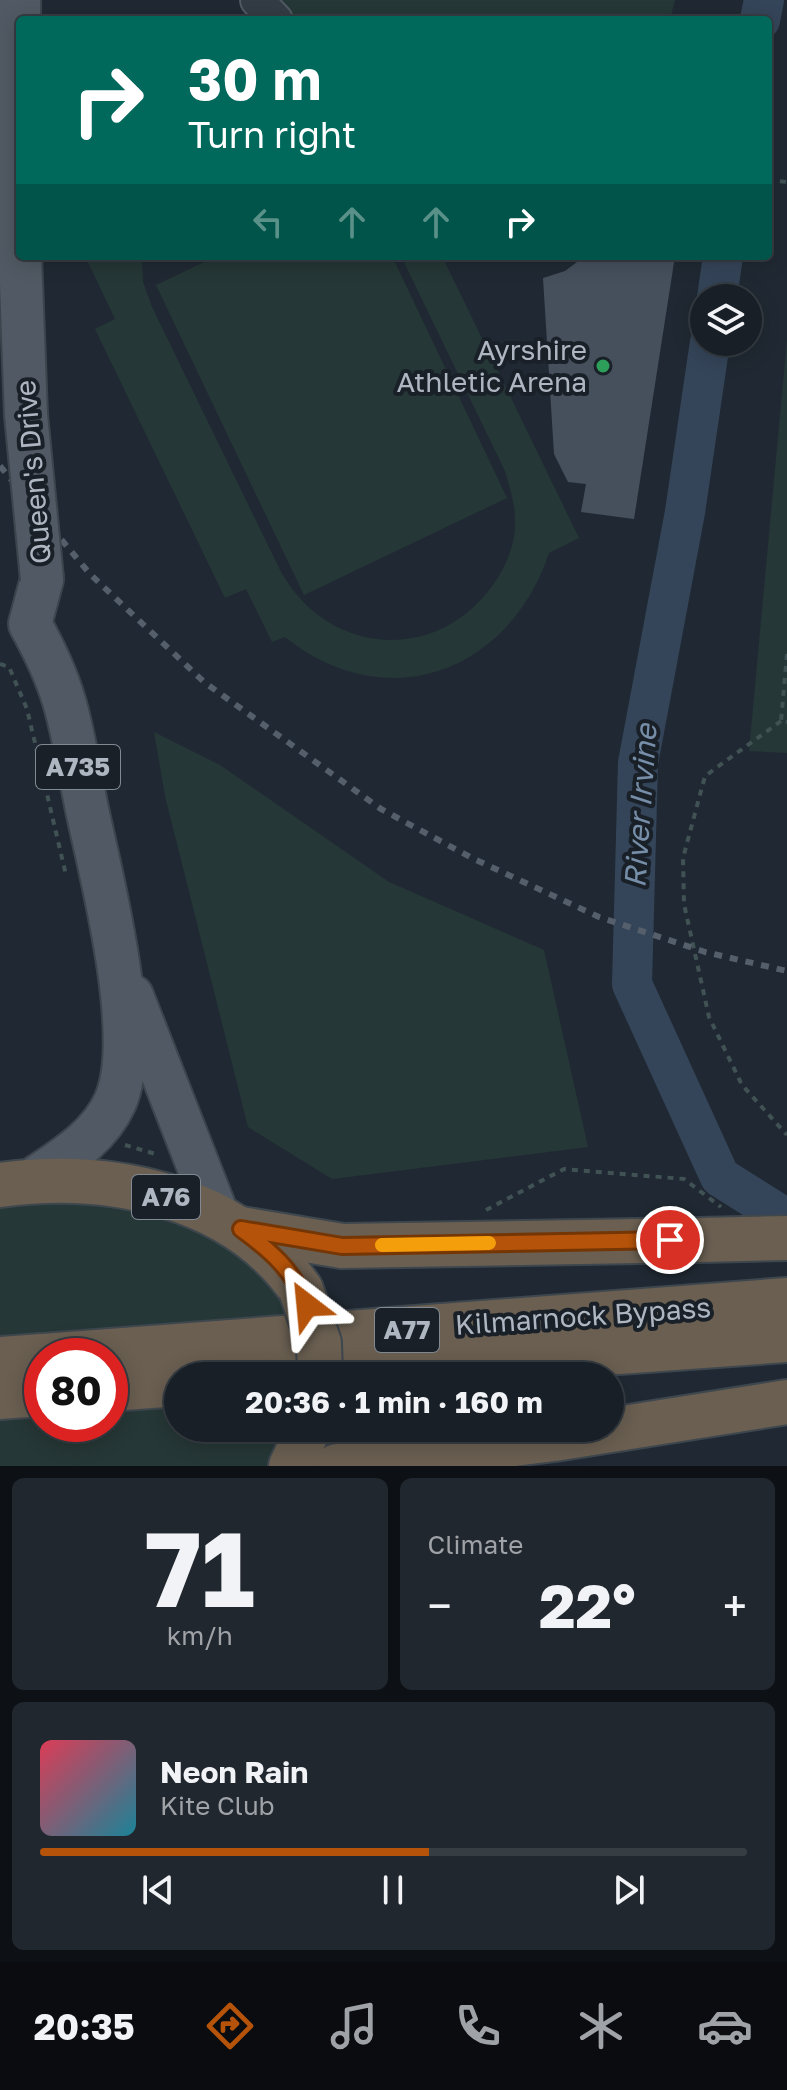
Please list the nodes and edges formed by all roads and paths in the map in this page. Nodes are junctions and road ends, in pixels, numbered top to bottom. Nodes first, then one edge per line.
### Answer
1 (257, 0) edge
2 (12, 11) edge
3 (272, 16) edge
4 (15, 237) edge
5 (16, 260) edge
6 (15, 624) edge
7 (787, 654) edge
8 (784, 722) edge
9 (119, 961) junction
10 (787, 1135) edge
11 (16, 1182) edge
12 (474, 1217) dead end
13 (229, 1221) junction
14 (715, 1227) junction
15 (787, 1238) edge
16 (782, 1314) edge
17 (128, 1351) edge
18 (24, 1357) edge
19 (0, 1359) edge
20 (320, 1362) edge
21 (397, 1362) edge
22 (164, 1385) edge
23 (128, 1388) edge
24 (24, 1395) edge
25 (0, 1397) edge
26 (787, 1402) edge
27 (302, 1442) edge
28 (291, 1466) edge
29 (337, 1466) edge

1 - 3 lane
2 - 4 main road, Queen's Drive / A735
5 - 6 main road, Queen's Drive / A735, bridge
6 - 9 main road, Queen's Drive / A735
7 - 8 path
8 - 10 path
9 - 11 main road, Queen's Drive
9 - 13 main road, Queen's Drive
11 - 13 highway, A76
12 - 14 path
13 - 14 highway
13 - 20 highway, A76, bridge
14 - 15 highway, bridge
16 - 17 highway, Kilmarnock Bypass / A77
16 - 21 highway, Kilmarnock Bypass / A77
18 - 19 highway, Kilmarnock Bypass / A77
22 - 23 highway
24 - 25 highway
26 - 29 highway
27 - 28 highway

